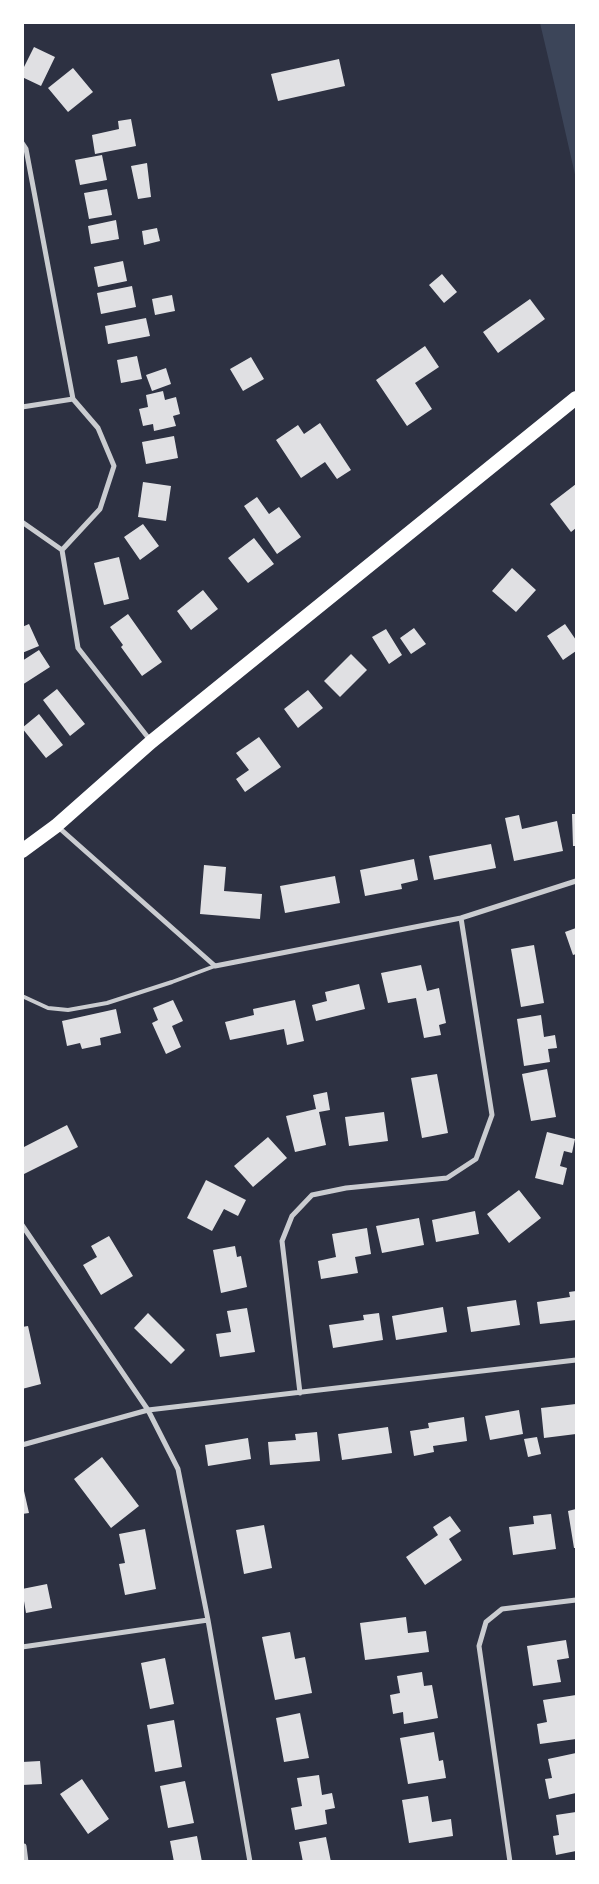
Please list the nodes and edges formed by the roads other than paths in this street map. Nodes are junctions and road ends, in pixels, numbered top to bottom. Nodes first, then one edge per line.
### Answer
1 (22, 143) edge
2 (576, 398) edge
3 (73, 399) junction
4 (22, 407) edge
5 (22, 522) edge
6 (62, 550) junction
7 (152, 742) junction
8 (56, 826) junction
9 (22, 851) edge
10 (576, 880) edge
11 (461, 918) junction
12 (216, 966) junction
13 (22, 996) edge
14 (22, 1225) edge
15 (576, 1360) edge
16 (300, 1393) junction
17 (148, 1410) junction
18 (22, 1445) edge
19 (576, 1600) edge
20 (208, 1620) junction
21 (22, 1647) edge
22 (24, 1846) edge
23 (26, 1862) edge
24 (250, 1862) edge
25 (510, 1862) edge

1 - 3 street
2 - 7 highway
3 - 4 street
3 - 6 street
5 - 6 street
6 - 7 street
7 - 8 highway
8 - 9 highway
8 - 12 street
10 - 11 street
11 - 12 street
11 - 16 street
12 - 13 lane
14 - 17 street
15 - 16 street
16 - 17 street
17 - 18 street
17 - 20 street
19 - 25 street
20 - 21 street
20 - 24 street
22 - 23 street

